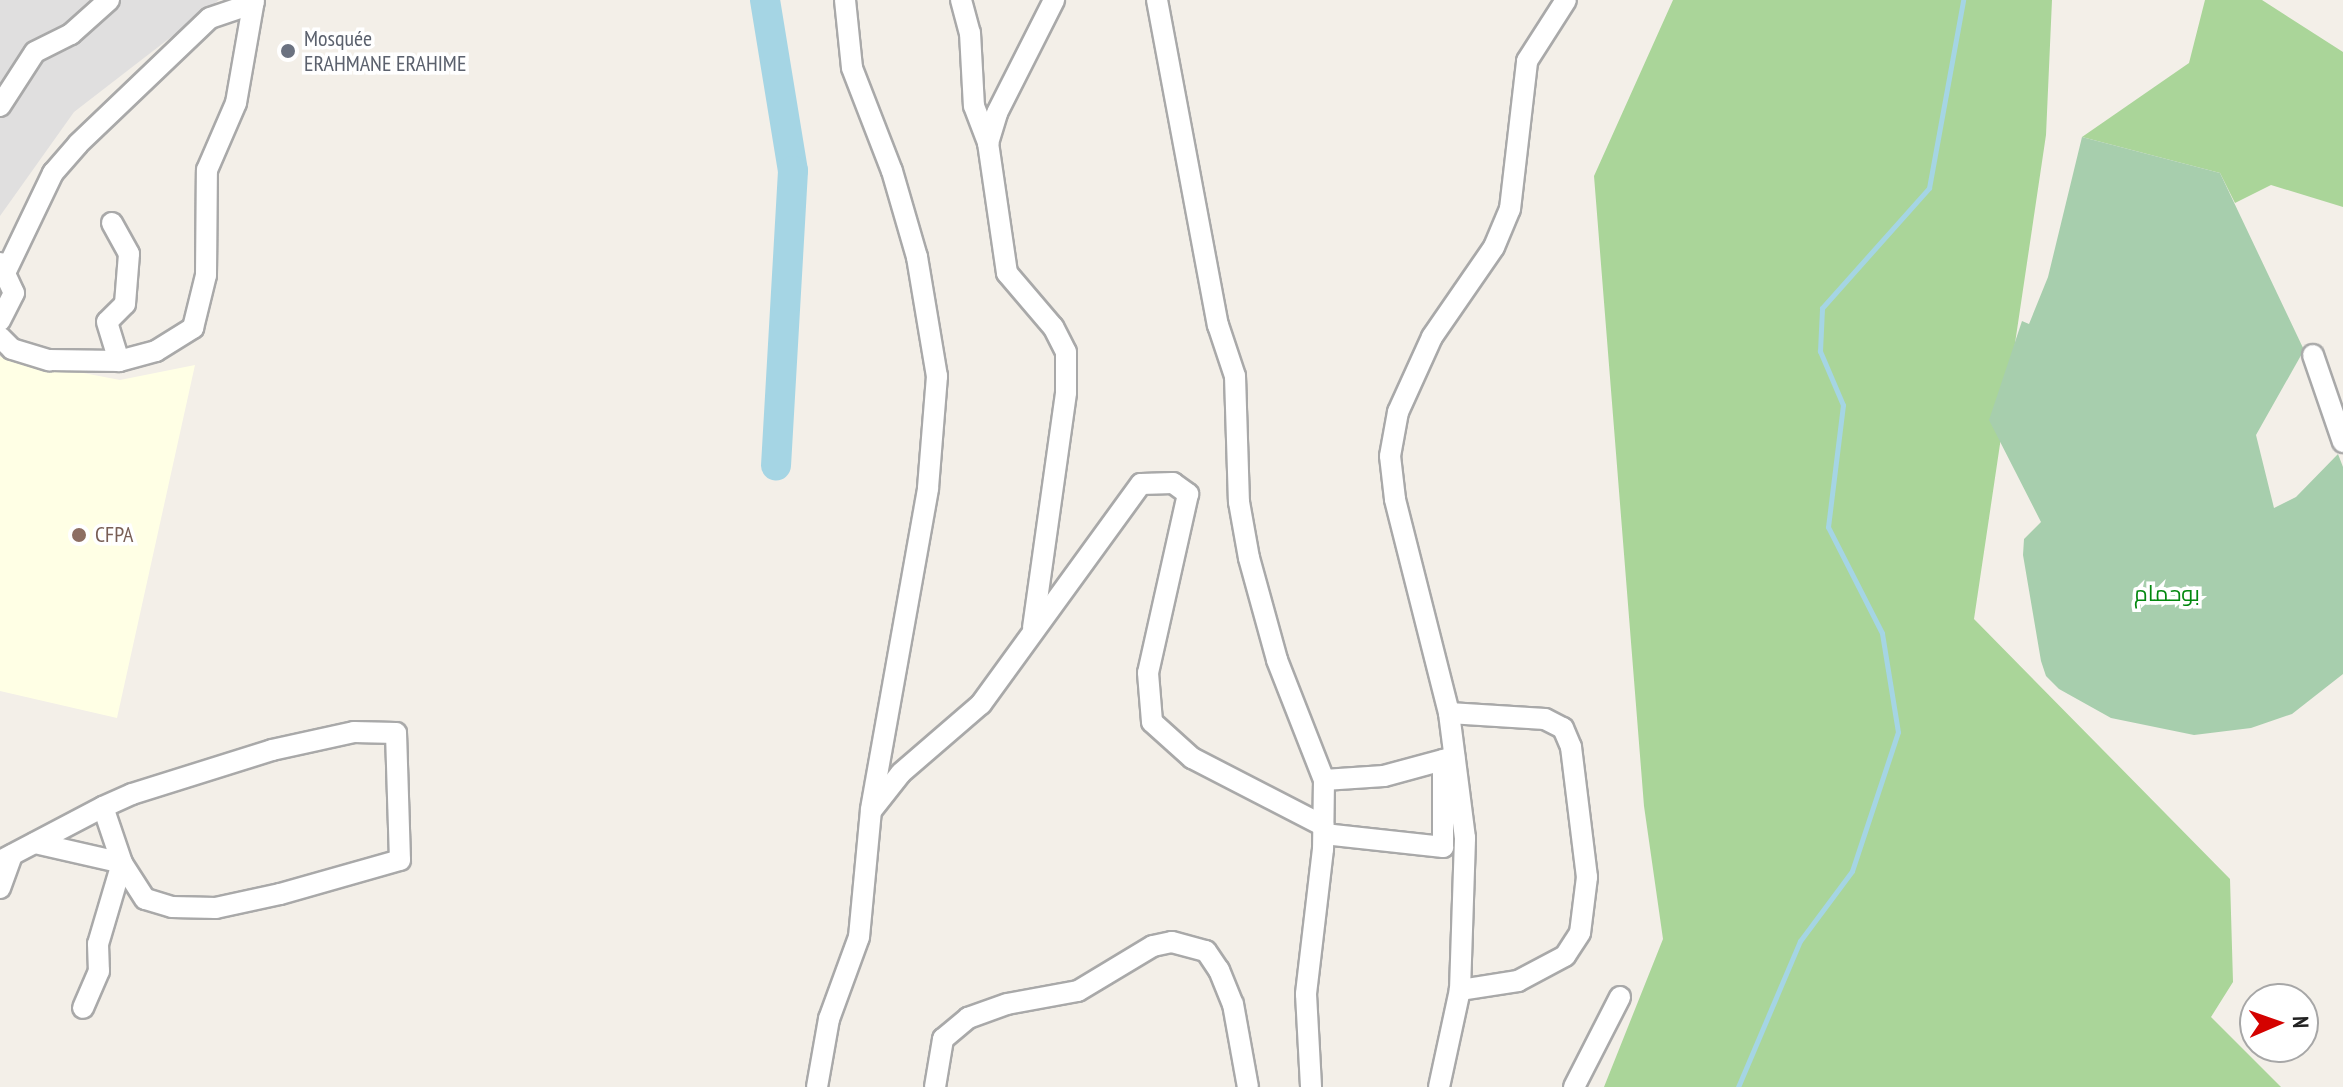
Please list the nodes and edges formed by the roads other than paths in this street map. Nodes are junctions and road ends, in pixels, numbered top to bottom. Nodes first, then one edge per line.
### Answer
1 (109, 0) edge
2 (845, 0) edge
3 (961, 0) edge
4 (1054, 0) edge
5 (1157, 0) edge
6 (1566, 0) edge
7 (254, 2) edge
8 (0, 106) edge
9 (988, 143) junction
10 (112, 223) dead end
11 (3, 267) edge
12 (0, 321) edge
13 (0, 337) edge
14 (2313, 355) dead end
15 (119, 361) junction
16 (2343, 442) edge
17 (1033, 631) junction
18 (1449, 713) junction
19 (1450, 758) junction
20 (1324, 780) junction
21 (103, 807) junction
22 (871, 811) junction
23 (1324, 830) junction
24 (35, 843) junction
25 (1443, 847) junction
26 (1465, 850) junction
27 (6, 858) edge
28 (122, 863) junction
29 (0, 888) edge
30 (1460, 990) junction
31 (1620, 997) dead end
32 (83, 1008) dead end
33 (817, 1087) edge
34 (935, 1087) edge
35 (1248, 1087) edge
36 (1311, 1087) edge
37 (1439, 1087) edge
38 (1574, 1087) edge

1 - 8 street
2 - 22 street
3 - 9 street
4 - 9 street
5 - 20 street
6 - 18 street
7 - 11 street
7 - 15 street
9 - 17 street
10 - 15 street
11 - 12 street
13 - 15 street
14 - 16 street
17 - 22 street
17 - 23 street
18 - 19 street
18 - 30 street
19 - 20 street
19 - 25 street
19 - 26 street
20 - 23 street
21 - 24 street
21 - 28 street
21 - 28 street
22 - 33 street
23 - 25 street
23 - 36 street
24 - 27 street
24 - 28 street
25 - 26 street
26 - 30 street
27 - 29 street
28 - 32 street
30 - 37 street
31 - 38 street
34 - 35 street

